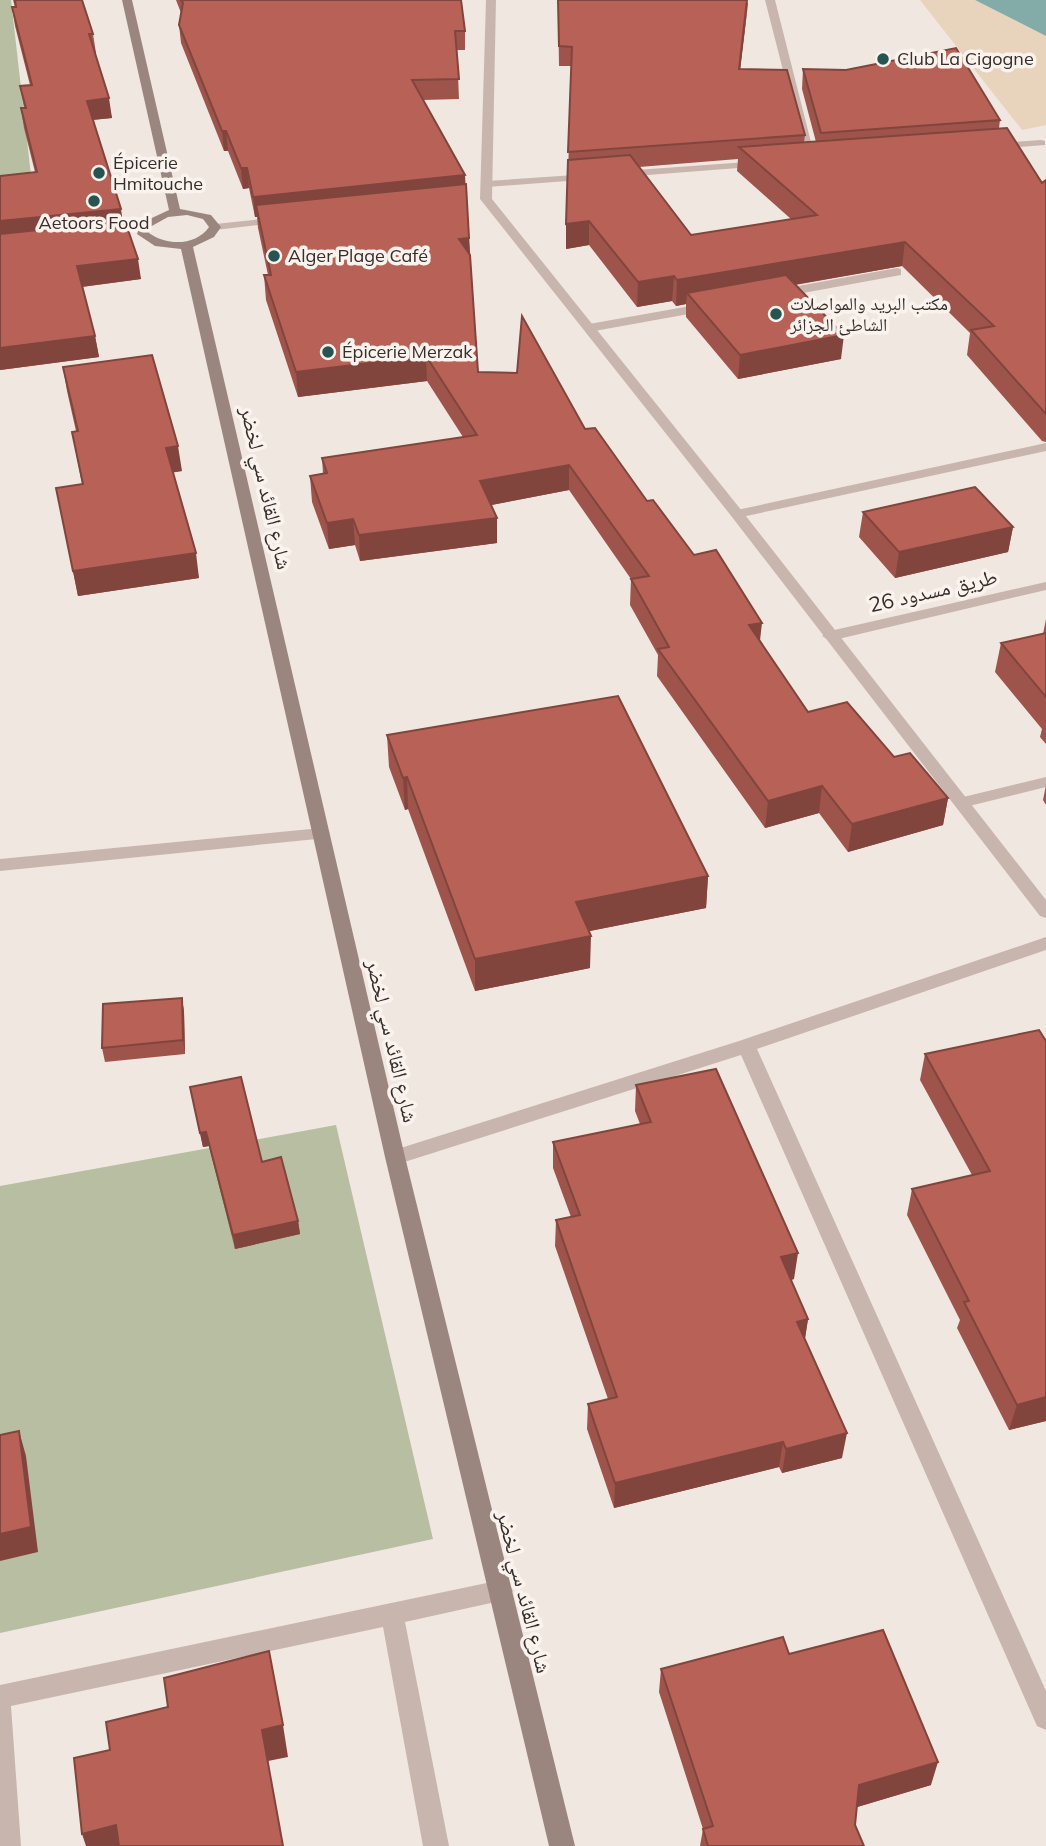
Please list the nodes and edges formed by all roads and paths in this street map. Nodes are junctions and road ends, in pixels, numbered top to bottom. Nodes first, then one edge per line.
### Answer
1 (127, 0) edge
2 (491, 0) edge
3 (770, 0) edge
4 (1041, 143) dead end
5 (987, 147) edge
6 (825, 159) edge
7 (812, 160) junction
8 (798, 161) edge
9 (770, 163) edge
10 (482, 194) junction
11 (175, 212) junction
12 (296, 218) edge
13 (215, 227) junction
14 (186, 244) junction
15 (897, 272) edge
16 (763, 296) edge
17 (723, 304) edge
18 (589, 328) junction
19 (1046, 447) edge
20 (737, 514) junction
21 (1046, 586) edge
22 (830, 636) junction
23 (1046, 782) edge
24 (961, 803) junction
25 (321, 834) junction
26 (0, 865) edge
27 (1046, 912) edge
28 (1046, 943) edge
29 (746, 1046) junction
30 (395, 1157) junction
31 (501, 1591) junction
32 (392, 1613) junction
33 (0, 1698) edge
34 (0, 1708) edge
35 (1046, 1718) edge
36 (8, 1846) edge
37 (436, 1846) edge
38 (562, 1846) edge

1 - 11 main road
2 - 10 street
3 - 7 street
4 - 5 street
6 - 7 street
7 - 8 street
9 - 10 street
10 - 18 street
11 - 13 main road
11 - 14 main road
12 - 13 street
13 - 14 main road
14 - 25 main road, شارع القائد سي لخضر
15 - 16 street
17 - 18 street
18 - 20 street
19 - 20 street
20 - 22 street
21 - 22 street, طريق مسدود 26
22 - 24 street
23 - 24 street
24 - 27 street
25 - 26 street
25 - 30 main road, شارع القائد سي لخضر
28 - 29 street
29 - 30 street
29 - 35 street
30 - 31 main road, شارع القائد سي لخضر
31 - 32 street
31 - 38 main road, شارع القائد سي لخضر
32 - 33 street
32 - 37 street
34 - 36 street

